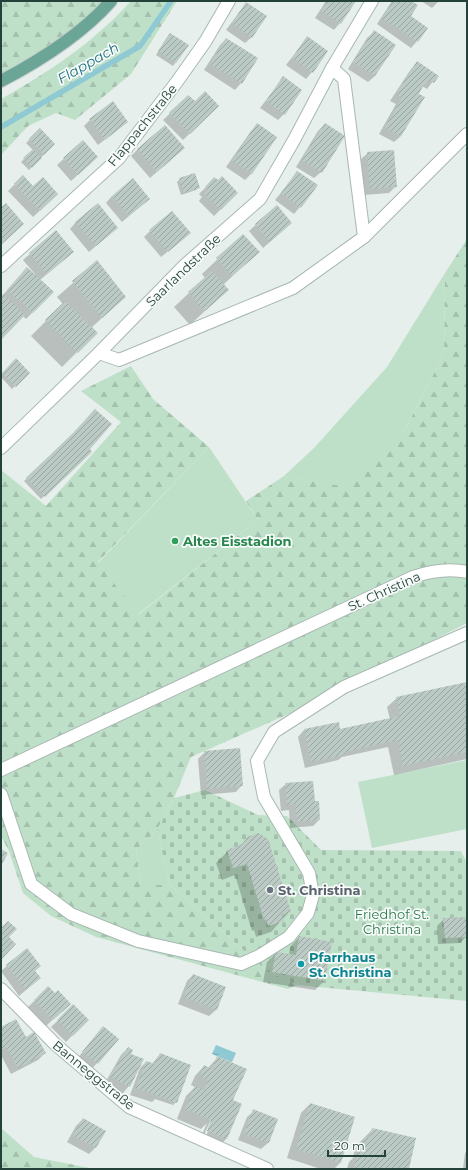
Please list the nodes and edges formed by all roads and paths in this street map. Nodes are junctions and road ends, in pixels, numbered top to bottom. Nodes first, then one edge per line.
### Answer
1 (112, 1) edge
2 (229, 1) edge
3 (372, 1) edge
4 (332, 68) junction
5 (1, 81) edge
6 (467, 134) edge
7 (364, 237) junction
8 (1, 266) edge
9 (99, 353) junction
10 (1, 448) edge
11 (467, 572) edge
12 (467, 633) edge
13 (1, 770) edge
14 (1, 794) edge
15 (1, 989) edge
16 (267, 1169) edge

1 - 5 main road
2 - 8 street, Flappachstraße
3 - 4 street, Saarlandstraße
4 - 7 street
4 - 9 street, Saarlandstraße
6 - 7 street
7 - 9 street
9 - 10 street, Saarlandstraße
11 - 13 street, St. Christina
12 - 14 street
15 - 16 street, Banneggstraße

